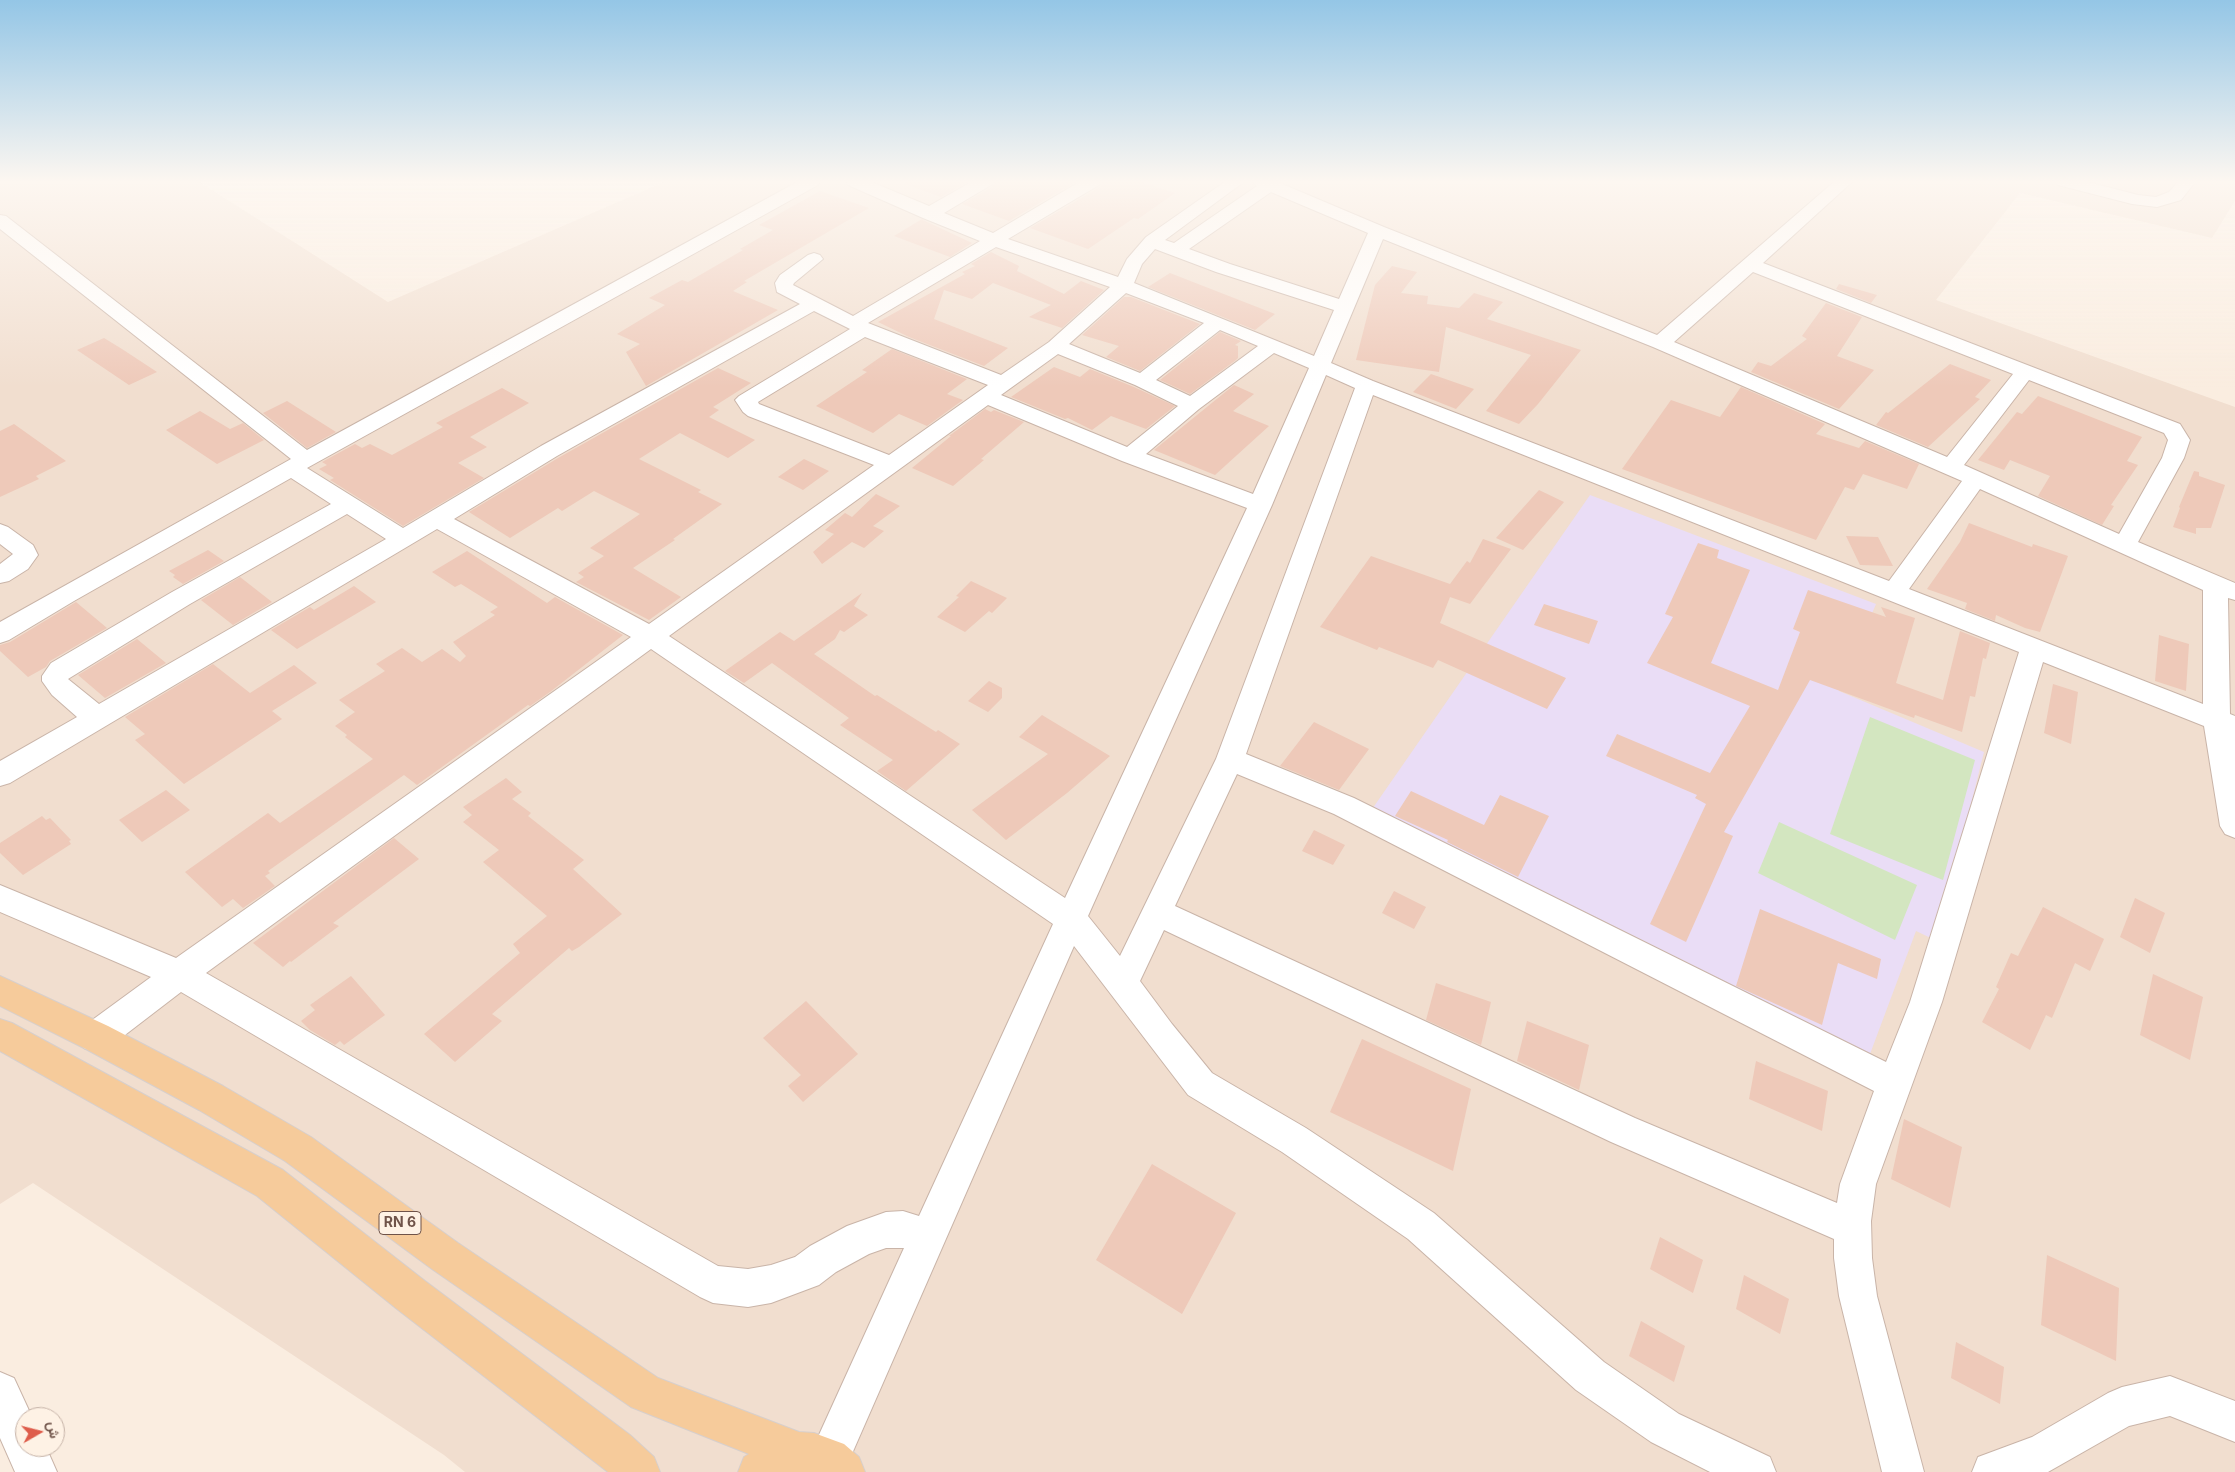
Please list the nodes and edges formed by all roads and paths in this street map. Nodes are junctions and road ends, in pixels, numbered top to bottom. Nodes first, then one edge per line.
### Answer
1 (36, 250) edge
2 (687, 250) edge
3 (979, 250) edge
4 (1022, 250) edge
5 (1145, 250) edge
6 (1176, 250) edge
7 (1370, 250) edge
8 (1425, 250) edge
9 (1766, 250) edge
10 (814, 259) dead end
11 (1750, 264) junction
12 (1124, 285) junction
13 (813, 304) junction
14 (1345, 307) junction
15 (1218, 322) junction
16 (859, 326) junction
17 (1660, 344) junction
18 (1056, 346) junction
19 (1271, 346) junction
20 (1320, 366) junction
21 (2025, 372) junction
22 (1142, 381) junction
23 (1366, 385) junction
24 (994, 389) junction
25 (1192, 405) junction
26 (1130, 456) junction
27 (298, 464) junction
28 (892, 464) junction
29 (1952, 467) junction
30 (1976, 478) junction
31 (348, 504) junction
32 (1260, 504) junction
33 (437, 519) junction
34 (0, 532) edge
35 (403, 539) junction
36 (2125, 545) junction
37 (0, 575) edge
38 (2225, 589) edge
39 (1894, 592) junction
40 (0, 634) edge
41 (650, 636) junction
42 (2034, 647) junction
43 (97, 718) junction
44 (2226, 724) edge
45 (1230, 759) junction
46 (0, 775) edge
47 (2235, 826) edge
48 (0, 898) edge
49 (1156, 912) junction
50 (1071, 919) junction
51 (179, 974) junction
52 (1123, 983) junction
53 (0, 990) edge
54 (0, 1034) edge
55 (96, 1037) junction
56 (1894, 1084) junction
57 (1853, 1228) junction
58 (927, 1238) junction
59 (0, 1392) edge
60 (2235, 1422) edge
61 (824, 1461) edge
62 (36, 1472) edge
63 (639, 1472) edge
64 (759, 1472) edge
65 (1755, 1472) edge
66 (1903, 1472) edge
67 (1993, 1472) edge

1 - 27 street
2 - 27 street
3 - 16 street
4 - 12 street
5 - 12 street
6 - 14 street
7 - 14 street
8 - 17 street
9 - 11 street
10 - 13 street
11 - 17 street
11 - 21 street
12 - 15 street
12 - 18 street
13 - 16 street
13 - 33 street
14 - 20 street
15 - 19 street
15 - 22 street
16 - 24 street
16 - 28 street
17 - 29 street
18 - 22 street
18 - 24 street
19 - 20 street
19 - 25 street
20 - 23 street
20 - 32 street
21 - 29 street
21 - 36 street
22 - 25 street
23 - 39 street
23 - 45 street
24 - 26 street
24 - 28 street
25 - 26 street
26 - 32 street
27 - 31 street
27 - 40 street
28 - 41 street
29 - 30 street
30 - 36 street
30 - 39 street
31 - 35 street
31 - 43 street
32 - 50 street
33 - 35 street
33 - 41 street
34 - 37 street
35 - 43 street
36 - 38 street
38 - 44 street
39 - 42 street
41 - 50 street
41 - 51 street
42 - 44 street
42 - 56 street
43 - 46 street
44 - 47 street
45 - 49 street
45 - 56 street
48 - 51 street
49 - 52 street
49 - 57 street
50 - 52 street
50 - 58 street
51 - 55 street
51 - 58 street
52 - 65 street
53 - 55 main road, RN 6
54 - 63 main road
55 - 61 main road, RN 6
56 - 57 street
57 - 66 street
58 - 61 street
59 - 62 street
60 - 67 street
61 - 64 main road

